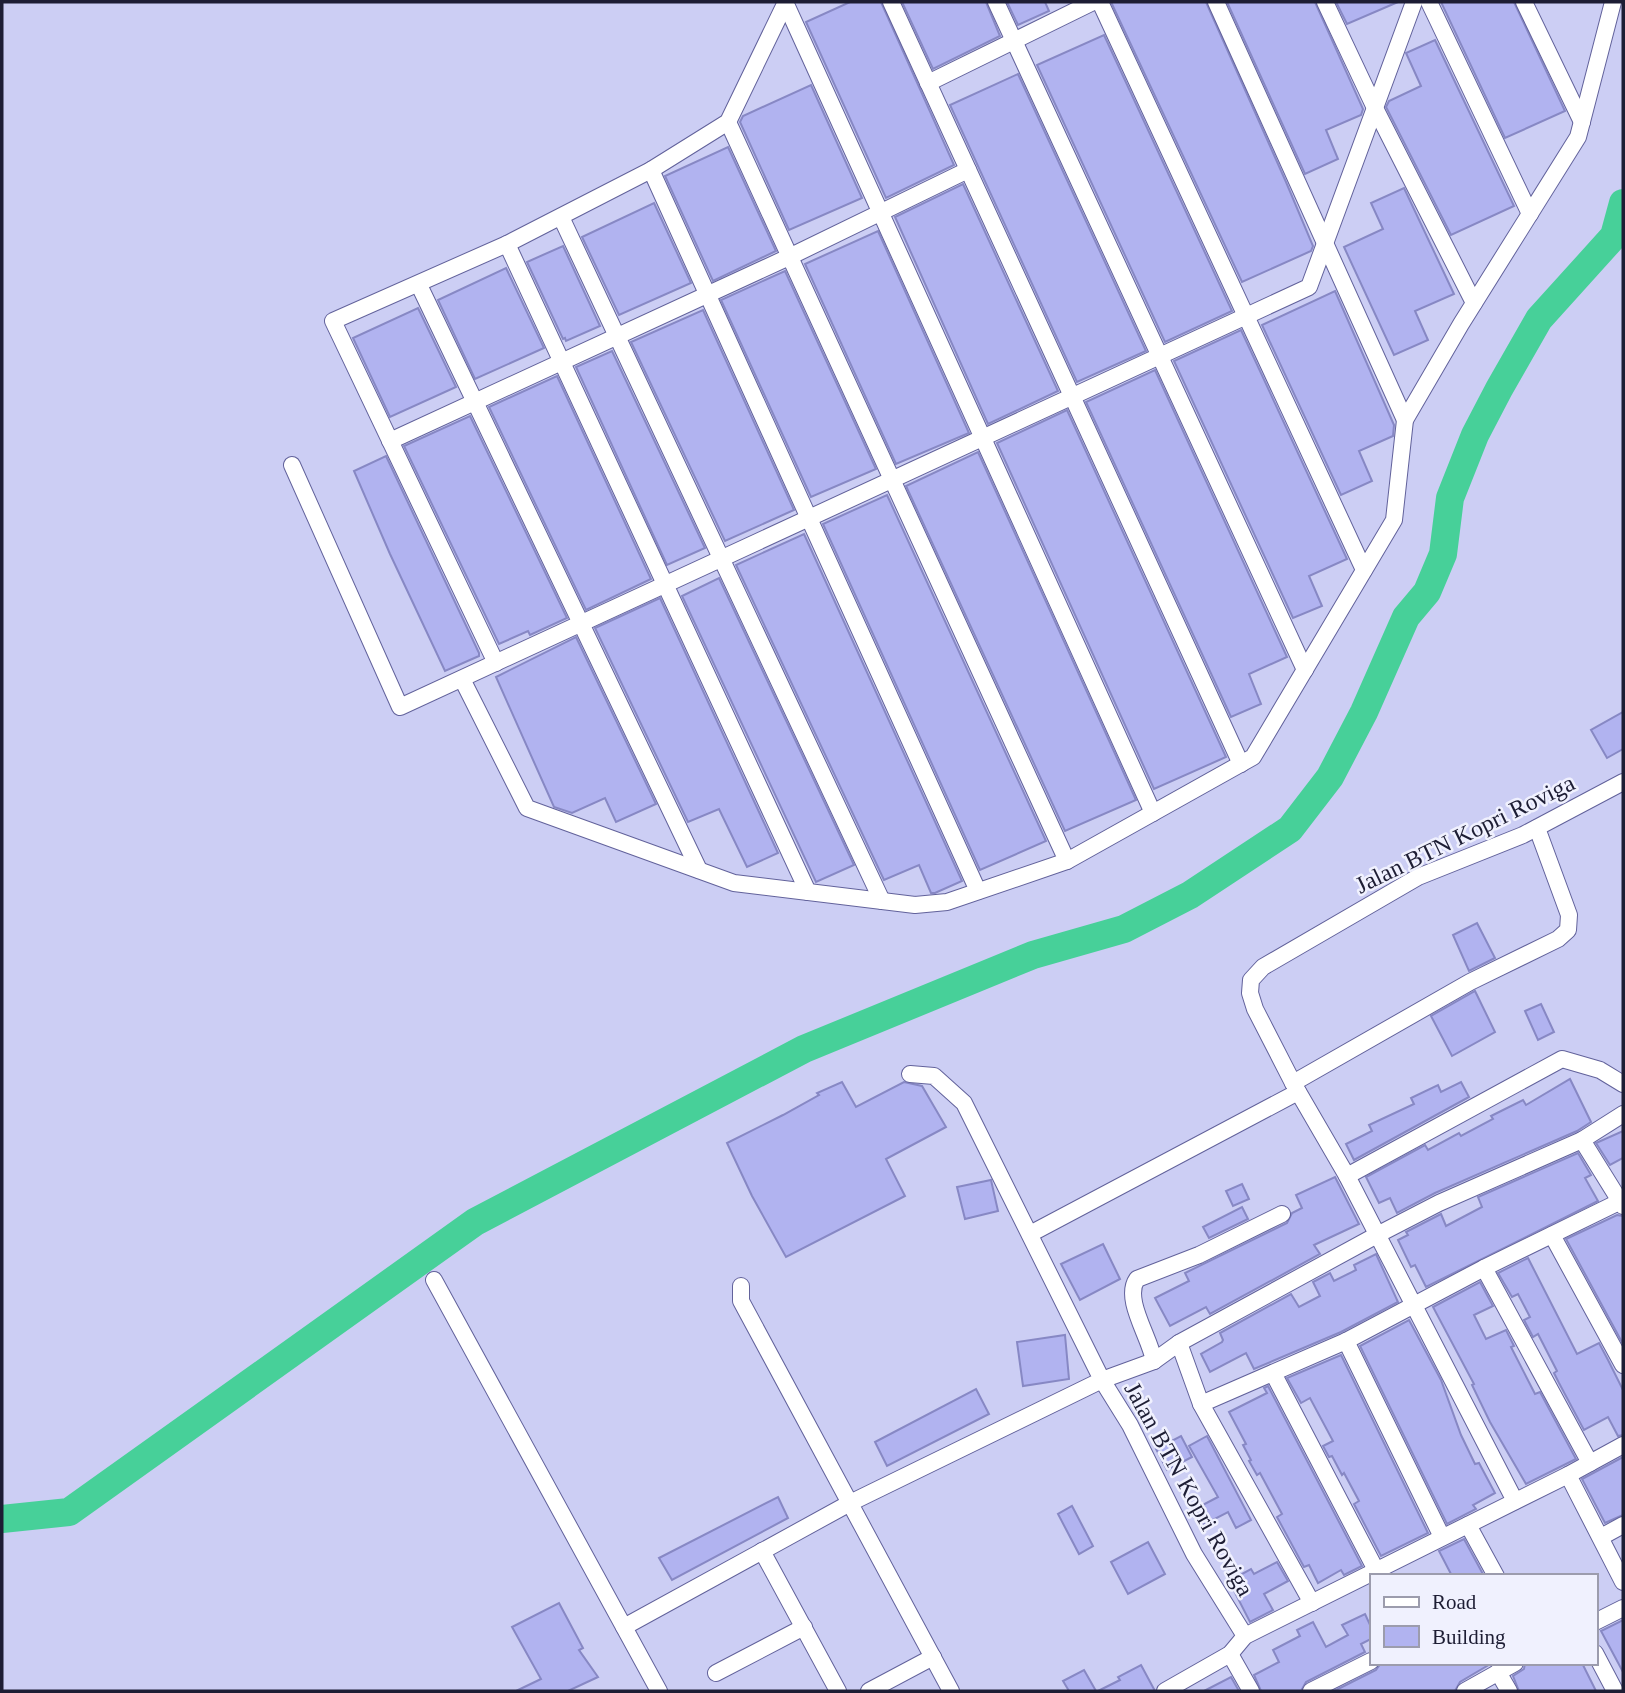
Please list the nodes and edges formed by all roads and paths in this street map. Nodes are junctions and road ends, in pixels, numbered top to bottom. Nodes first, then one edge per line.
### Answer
1 (786, 2) edge
2 (891, 2) edge
3 (996, 2) edge
4 (1093, 2) edge
5 (1100, 2) edge
6 (1216, 2) edge
7 (1325, 2) edge
8 (1414, 2) edge
9 (1429, 2) edge
10 (1524, 2) edge
11 (1613, 2) edge
12 (1014, 39) junction
13 (928, 83) junction
14 (1375, 108) junction
15 (728, 122) junction
16 (1582, 122) junction
17 (651, 170) junction
18 (968, 170) junction
19 (881, 213) junction
20 (1530, 214) junction
21 (561, 217) junction
22 (1326, 242) junction
23 (507, 244) junction
24 (789, 257) junction
25 (419, 285) junction
26 (707, 293) junction
27 (1474, 303) junction
28 (1245, 316) junction
29 (616, 335) junction
30 (1160, 356) junction
31 (562, 362) junction
32 (1072, 396) junction
33 (474, 402) junction
34 (1405, 420) junction
35 (982, 437) junction
36 (390, 441) junction
37 (292, 465) dead end
38 (892, 481) junction
39 (809, 520) junction
40 (722, 560) junction
41 (1364, 570) junction
42 (666, 585) junction
43 (581, 624) junction
44 (496, 663) junction
45 (1305, 670) junction
46 (462, 678) junction
47 (1241, 764) junction
48 (1623, 782) edge
49 (1153, 813) junction
50 (1537, 828) junction
51 (1067, 862) junction
52 (699, 870) junction
53 (978, 891) junction
54 (808, 892) junction
55 (882, 901) junction
56 (910, 1074) dead end
57 (1623, 1084) edge
58 (1296, 1087) junction
59 (1623, 1114) edge
60 (1582, 1139) junction
61 (1346, 1176) junction
62 (1622, 1202) edge
63 (1282, 1214) dead end
64 (1030, 1234) junction
65 (1377, 1235) junction
66 (1552, 1235) junction
67 (1484, 1268) junction
68 (434, 1280) dead end
69 (741, 1286) dead end
70 (1414, 1304) junction
71 (1346, 1341) junction
72 (1179, 1343) junction
73 (1154, 1361) junction
74 (1623, 1365) edge
75 (1273, 1373) junction
76 (1102, 1380) junction
77 (1201, 1404) junction
78 (1623, 1445) edge
79 (1590, 1463) junction
80 (1568, 1475) junction
81 (1515, 1501) junction
82 (850, 1503) junction
83 (1468, 1525) junction
84 (1623, 1525) edge
85 (1601, 1536) junction
86 (1442, 1538) junction
87 (762, 1551) junction
88 (1376, 1570) junction
89 (1495, 1574) edge
90 (1623, 1582) edge
91 (1312, 1603) junction
92 (1623, 1608) edge
93 (1597, 1621) edge
94 (804, 1626) junction
95 (624, 1627) junction
96 (1245, 1636) junction
97 (1230, 1654) junction
98 (933, 1657) junction
99 (1597, 1657) edge
100 (1370, 1662) edge
101 (1511, 1665) edge
102 (1498, 1672) junction
103 (716, 1673) dead end
104 (659, 1691) edge
105 (838, 1691) edge
106 (869, 1691) edge
107 (951, 1691) edge
108 (1165, 1691) edge
109 (1251, 1691) edge
110 (1311, 1691) edge
111 (1465, 1691) edge
112 (1508, 1691) edge
113 (1615, 1691) edge

1 - 15 street
1 - 19 street
2 - 13 street
3 - 12 street
4 - 12 street
5 - 28 street
6 - 22 street
7 - 14 street
8 - 14 street
9 - 20 street
10 - 16 street
11 - 16 street
12 - 13 street
12 - 30 street
13 - 18 street
14 - 22 street
14 - 27 street
15 - 17 street
15 - 24 street
16 - 20 street
17 - 21 street
17 - 26 street
18 - 19 street
18 - 32 street
19 - 24 street
19 - 35 street
20 - 27 street
21 - 23 street
21 - 29 street
22 - 28 street
22 - 34 street
23 - 25 street
23 - 31 street
24 - 26 street
24 - 38 street
25 - 33 street
25 - 36 street
26 - 29 street
26 - 39 street
27 - 34 street
28 - 30 street
28 - 41 street
29 - 31 street
29 - 40 street
30 - 32 street
30 - 45 street
31 - 33 street
31 - 42 street
32 - 35 street
32 - 47 street
33 - 36 street
33 - 43 street
34 - 41 street
35 - 38 street
35 - 49 street
36 - 44 street
37 - 46 street
38 - 39 street
38 - 51 street
39 - 40 street
39 - 53 street
40 - 42 street
40 - 55 street
41 - 45 street
42 - 43 street
42 - 54 street
43 - 44 street
43 - 52 street
44 - 46 street
45 - 47 street
46 - 52 street
47 - 49 street
48 - 50 street, Jalan BTN Kopri Roviga
49 - 51 street
50 - 58 street
50 - 58 street, Jalan BTN Kopri Roviga
51 - 53 street
52 - 54 street
53 - 55 street
54 - 55 street
56 - 64 street
57 - 61 street
58 - 61 street, Jalan BTN Kopri Roviga
58 - 64 street
59 - 60 street, Jalan BTN Kopri Roviga
60 - 62 street
60 - 65 street, Jalan BTN Kopri Roviga
61 - 65 street, Jalan BTN Kopri Roviga
62 - 66 street
63 - 73 street
64 - 76 street
65 - 70 street, Jalan BTN Kopri Roviga
65 - 72 street, Jalan BTN Kopri Roviga
66 - 67 street
66 - 74 street
67 - 70 street
67 - 79 street
68 - 95 street
69 - 82 street
70 - 71 street
70 - 81 street, Jalan BTN Kopri Roviga
71 - 75 street
71 - 86 street
72 - 73 street, Jalan BTN Kopri Roviga
72 - 77 street
73 - 76 street, Jalan BTN Kopri Roviga
75 - 77 street
75 - 88 street
76 - 82 street
76 - 96 street, Jalan BTN Kopri Roviga
77 - 91 street
78 - 79 street, Jalan BTN Kopri Roviga
79 - 80 street, Jalan BTN Kopri Roviga
80 - 81 street, Jalan BTN Kopri Roviga
80 - 85 street
81 - 83 street, Jalan BTN Kopri Roviga
82 - 87 street
82 - 98 street
83 - 86 street, Jalan BTN Kopri Roviga
83 - 89 street
84 - 85 street
85 - 90 street
86 - 88 street, Jalan BTN Kopri Roviga
87 - 94 street
87 - 95 street
88 - 91 street, Jalan BTN Kopri Roviga
91 - 96 street, Jalan BTN Kopri Roviga
92 - 93 street
94 - 103 street
94 - 105 street
95 - 104 street
96 - 97 street, Jalan BTN Kopri Roviga
97 - 108 street, Jalan BTN Kopri Roviga
97 - 109 street
98 - 106 street
98 - 107 street
99 - 113 street
100 - 110 street
101 - 102 street
102 - 111 street
102 - 112 street

